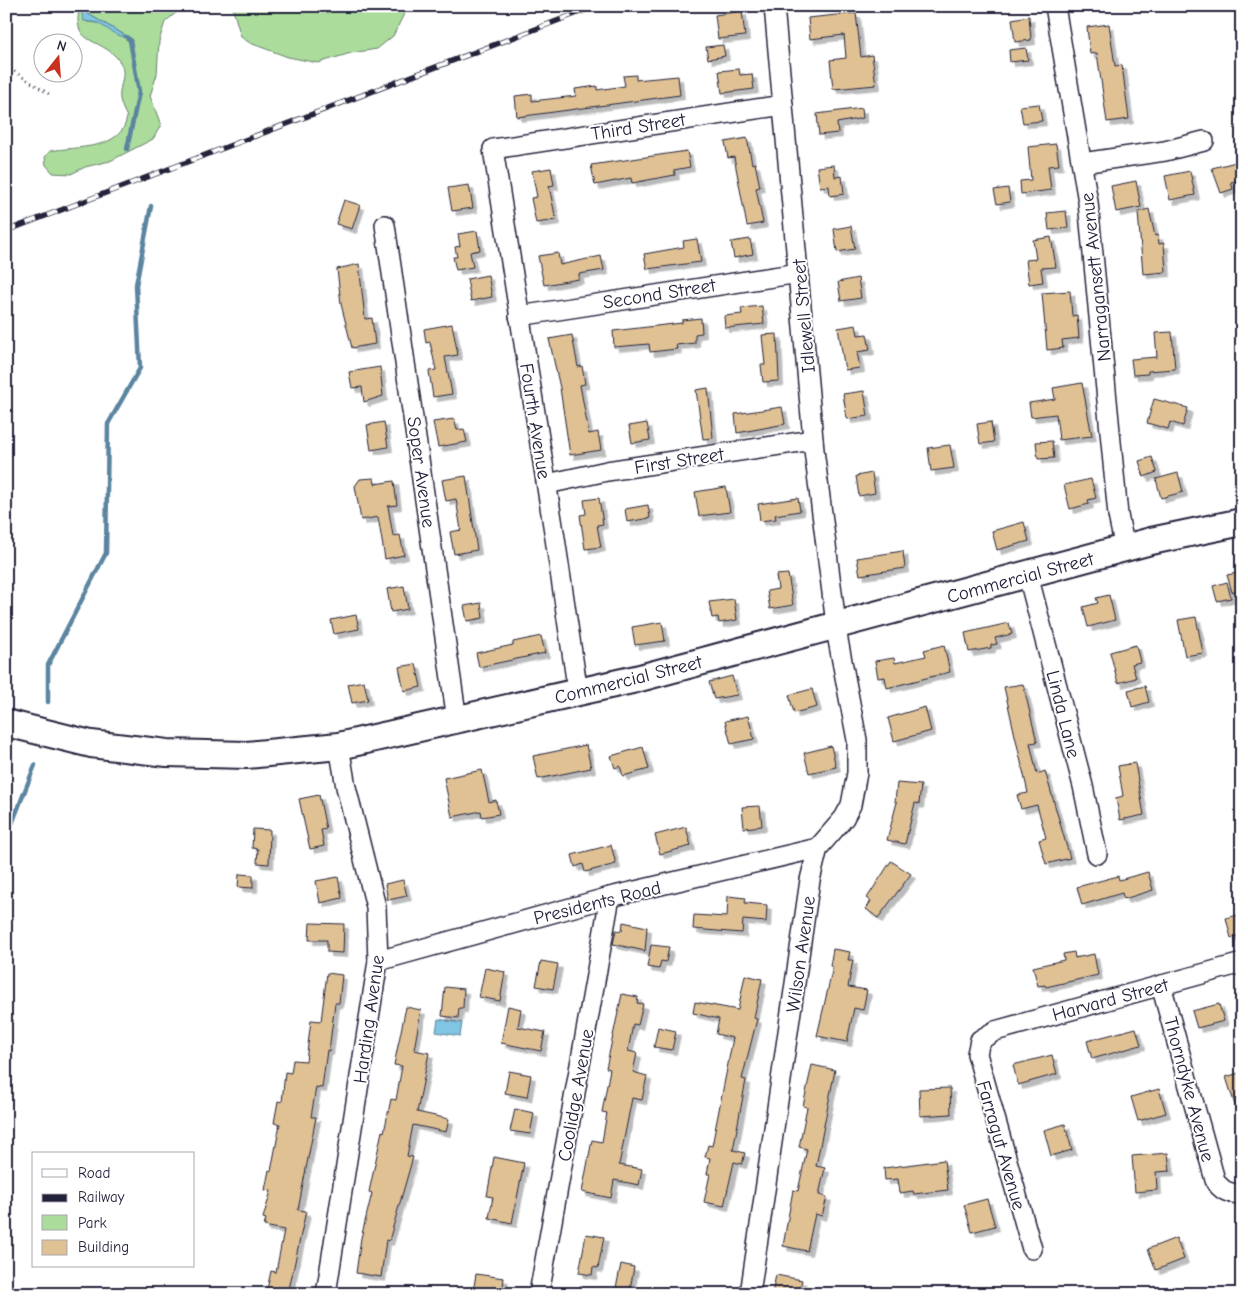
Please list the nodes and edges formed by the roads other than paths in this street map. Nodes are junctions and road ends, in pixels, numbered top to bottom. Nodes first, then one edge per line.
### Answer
1 (774, 6) edge
2 (1055, 6) edge
3 (783, 105) junction
4 (1204, 141) dead end
5 (494, 149) joint
6 (1082, 162) junction
7 (385, 225) dead end
8 (799, 273) junction
9 (519, 316) junction
10 (813, 440) junction
11 (547, 484) junction
12 (1242, 522) edge
13 (1125, 549) junction
14 (1028, 575) junction
15 (836, 626) junction
16 (578, 693) junction
17 (457, 720) junction
18 (6, 723) edge
19 (339, 746) junction
20 (818, 848) junction
21 (1097, 854) dead end
22 (610, 897) junction
23 (378, 961) junction
24 (1242, 963) edge
25 (1161, 985) junction
26 (980, 1040) joint
27 (1242, 1193) edge
28 (1032, 1249) dead end
29 (326, 1294) edge
30 (539, 1294) edge
31 (750, 1294) edge

1 - 3 street, Idlewell Street
2 - 6 street, Narragansett Avenue
3 - 5 street, Third Street
3 - 8 street, Idlewell Street
4 - 6 street
5 - 9 street, Fourth Avenue
6 - 13 street, Narragansett Avenue
7 - 17 street, Soper Avenue
8 - 9 street, Second Street
8 - 10 street, Idlewell Street
9 - 11 street, Fourth Avenue
10 - 11 street, First Street
10 - 15 street, Idlewell Street
11 - 16 street, Fourth Avenue
12 - 13 main road, Commercial Street
13 - 14 main road, Commercial Street
14 - 15 main road, Commercial Street
14 - 21 street, Linda Lane
15 - 16 main road, Commercial Street
15 - 20 street, Wilson Avenue
16 - 17 main road, Commercial Street
17 - 19 main road, Commercial Street
18 - 19 main road, Commercial Street
19 - 23 street, Harding Avenue
20 - 22 street, Presidents Road
20 - 31 street, Wilson Avenue
22 - 23 street, Presidents Road
22 - 30 street, Coolidge Avenue
23 - 29 street, Harding Avenue
24 - 25 street, Harvard Street
25 - 26 street, Harvard Street
25 - 27 street, Thorndyke Avenue
26 - 28 street, Farragut Avenue

